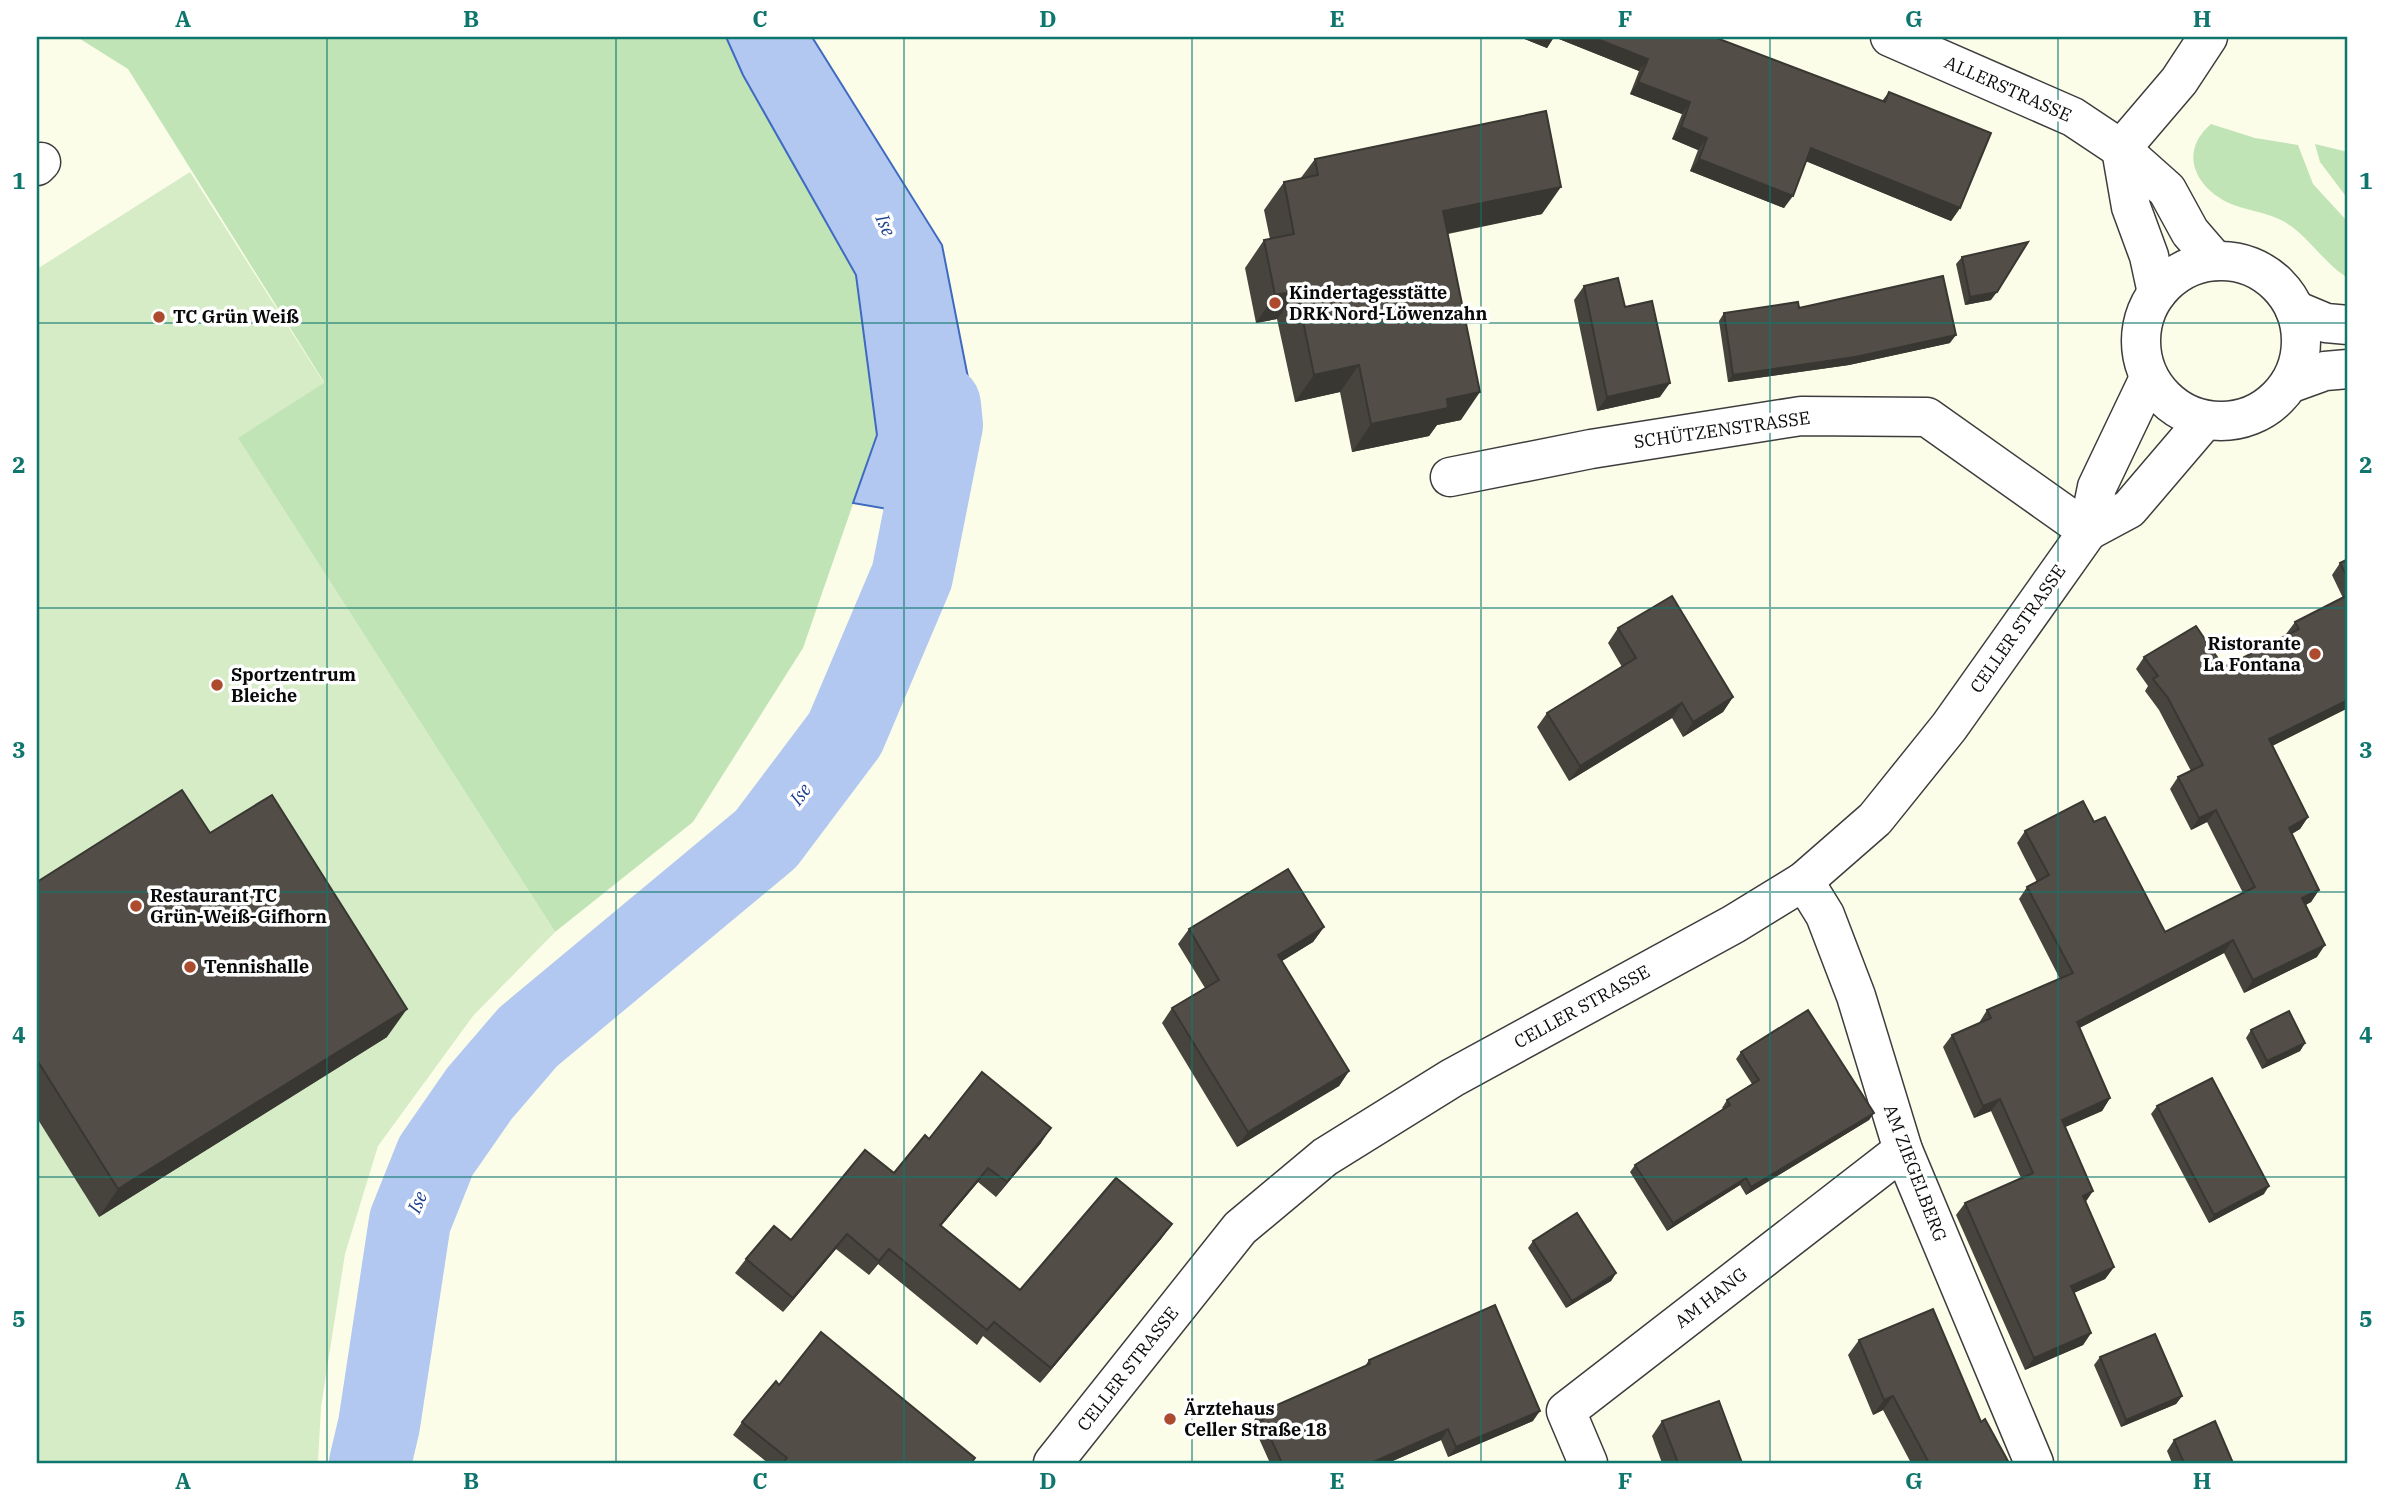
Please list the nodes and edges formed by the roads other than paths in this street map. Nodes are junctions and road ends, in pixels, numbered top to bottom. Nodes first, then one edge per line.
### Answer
1 (1890, 37) edge
2 (2208, 37) edge
3 (2120, 149) junction
4 (2215, 261) junction
5 (2157, 293) junction
6 (2295, 310) junction
7 (2348, 325) edge
8 (2348, 369) edge
9 (2149, 378) junction
10 (2289, 384) junction
11 (2205, 419) junction
12 (1450, 477) dead end
13 (2088, 531) junction
14 (1804, 881) junction
15 (1903, 1150) junction
16 (1054, 1463) edge
17 (1588, 1463) edge
18 (2034, 1463) edge

1 - 3 street, ALLERSTRASSE
2 - 3 street
3 - 4 street, ALLERSTRASSE
3 - 5 street
4 - 5 street
4 - 6 street
5 - 9 street
6 - 7 street
6 - 10 street
8 - 10 street
9 - 11 street
9 - 13 street, CELLER STRASSE
10 - 11 street
11 - 13 street, CELLER STRASSE
12 - 13 street, SCHÜTZENSTRASSE
13 - 14 street, CELLER STRASSE
14 - 15 street, AM ZIEGELBERG
14 - 16 street, CELLER STRASSE
15 - 17 street, AM HANG
15 - 18 street, AM ZIEGELBERG

